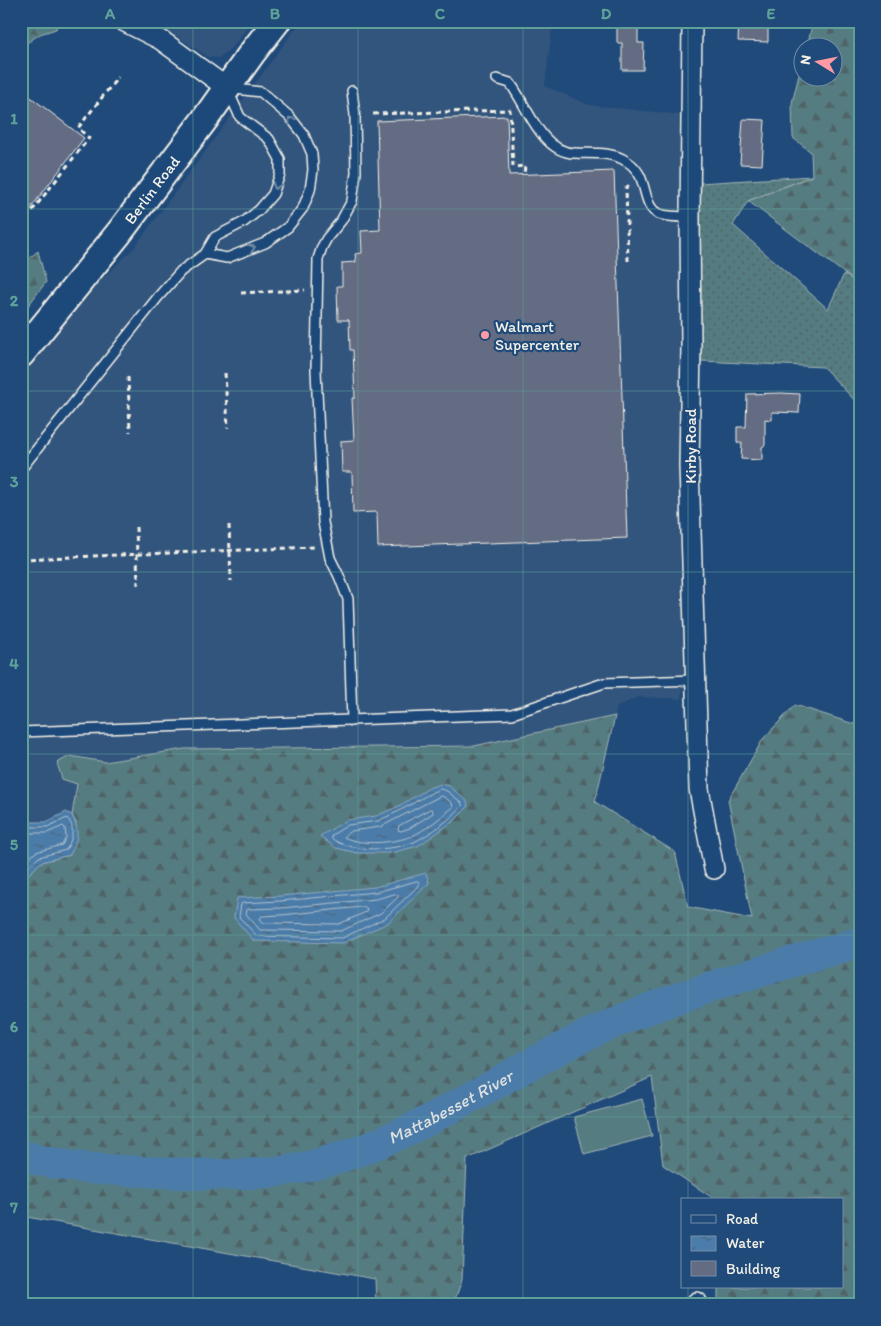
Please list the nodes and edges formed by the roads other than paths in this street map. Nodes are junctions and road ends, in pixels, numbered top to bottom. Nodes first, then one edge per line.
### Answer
1 (123, 21) edge
2 (277, 21) edge
3 (692, 21) edge
4 (497, 79) dead end
5 (227, 88) junction
6 (352, 91) dead end
7 (690, 218) junction
8 (205, 254) junction
9 (21, 354) edge
10 (21, 469) edge
11 (696, 680) junction
12 (352, 721) junction
13 (21, 732) edge
14 (714, 869) dead end

1 - 5 street
2 - 5 main road, Berlin Road
3 - 7 street, Kirby Road
4 - 7 lane
5 -> 8 lane
8 -> 5 lane
5 - 9 main road, Berlin Road
6 - 12 lane
7 - 11 street, Kirby Road
8 - 10 lane
11 - 12 lane
11 - 14 street, Kirby Road
12 - 13 lane

